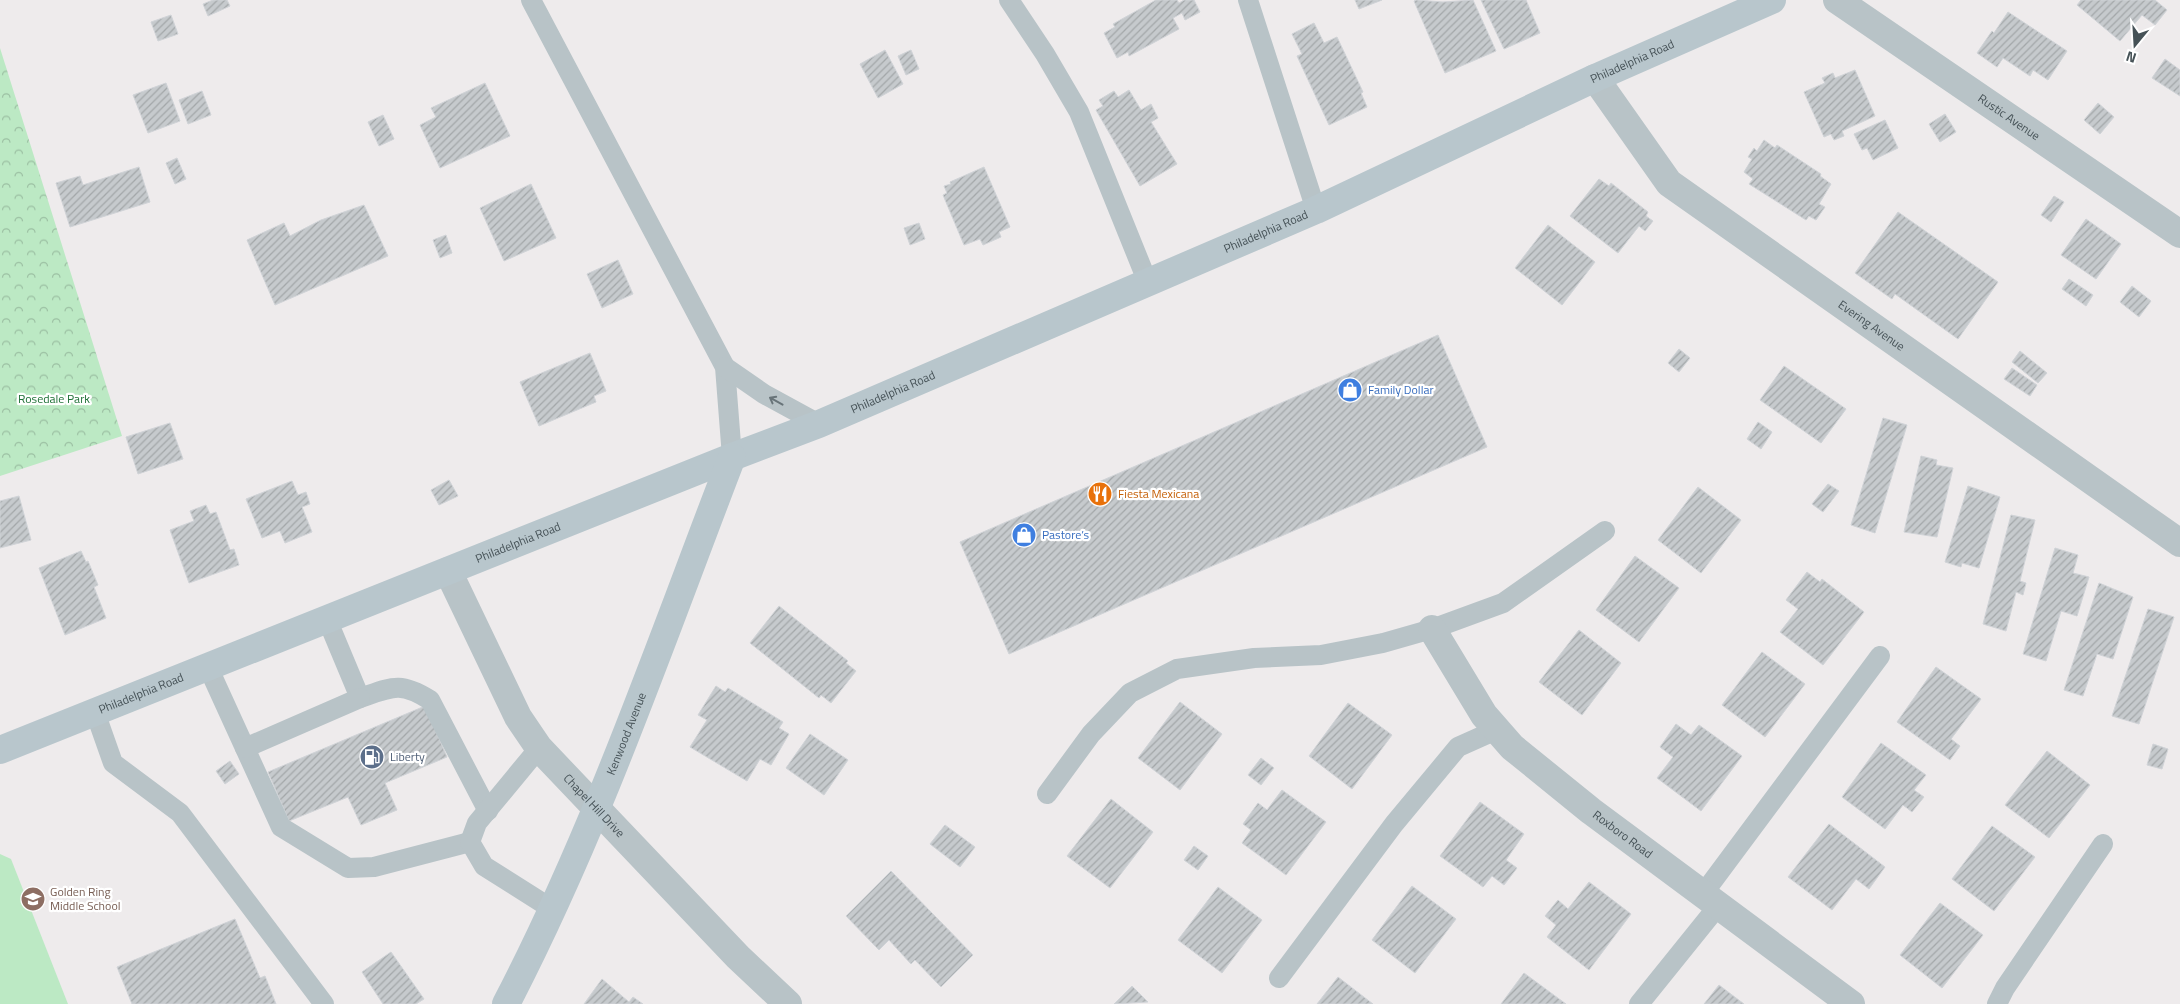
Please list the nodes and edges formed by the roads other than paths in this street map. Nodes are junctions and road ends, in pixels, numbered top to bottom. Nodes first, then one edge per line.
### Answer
1 (531, 0) edge
2 (1009, 0) edge
3 (1248, 0) edge
4 (1772, 0) edge
5 (1837, 0) edge
6 (1595, 78) junction
7 (1316, 210) junction
8 (2180, 234) edge
9 (1148, 283) junction
10 (725, 367) junction
11 (819, 424) junction
12 (732, 457) junction
13 (1605, 531) dead end
14 (2180, 543) edge
15 (448, 571) junction
16 (327, 619) junction
17 (1432, 628) junction
18 (1880, 656) dead end
19 (208, 667) junction
20 (360, 698) junction
21 (95, 712) junction
22 (1496, 730) junction
23 (245, 748) junction
24 (540, 748) junction
25 (0, 750) edge
26 (1047, 794) dead end
27 (597, 807) junction
28 (488, 811) junction
29 (470, 842) junction
30 (2104, 844) dead end
31 (1710, 900) junction
32 (552, 909) junction
33 (1279, 978) dead end
34 (324, 1004) edge
35 (506, 1004) edge
36 (788, 1004) edge
37 (1639, 1004) edge
38 (1851, 1004) edge
39 (1997, 1004) edge

1 - 10 lane
2 - 9 lane
3 - 7 lane
4 - 6 main road, Philadelphia Road
5 - 8 street, Rustic Avenue
6 - 7 main road, Philadelphia Road
6 - 14 street, Evering Avenue
7 - 9 main road, Philadelphia Road
9 - 11 main road, Philadelphia Road
11 -> 10 lane
10 - 12 lane
11 - 12 main road, Philadelphia Road
12 - 15 main road, Philadelphia Road
12 - 27 main road, Kenwood Avenue
13 - 17 lane
15 - 16 main road, Philadelphia Road
15 - 24 street, Chapel Hill Drive
16 - 19 main road, Philadelphia Road
16 - 20 lane
17 - 22 street, Roxboro Road
17 - 26 lane
18 - 31 lane
19 - 21 main road, Philadelphia Road
19 - 23 lane
20 - 23 lane
20 - 28 lane
21 - 25 main road, Philadelphia Road
21 - 34 lane
22 - 31 street, Roxboro Road
22 - 33 lane
23 - 29 lane
24 - 27 street, Chapel Hill Drive
24 - 28 lane
27 - 32 main road, Kenwood Avenue
27 - 36 street, Chapel Hill Drive
28 - 29 lane
29 - 32 lane
30 - 39 lane
31 - 37 lane
31 - 38 street, Roxboro Road
32 - 35 main road, Kenwood Avenue

